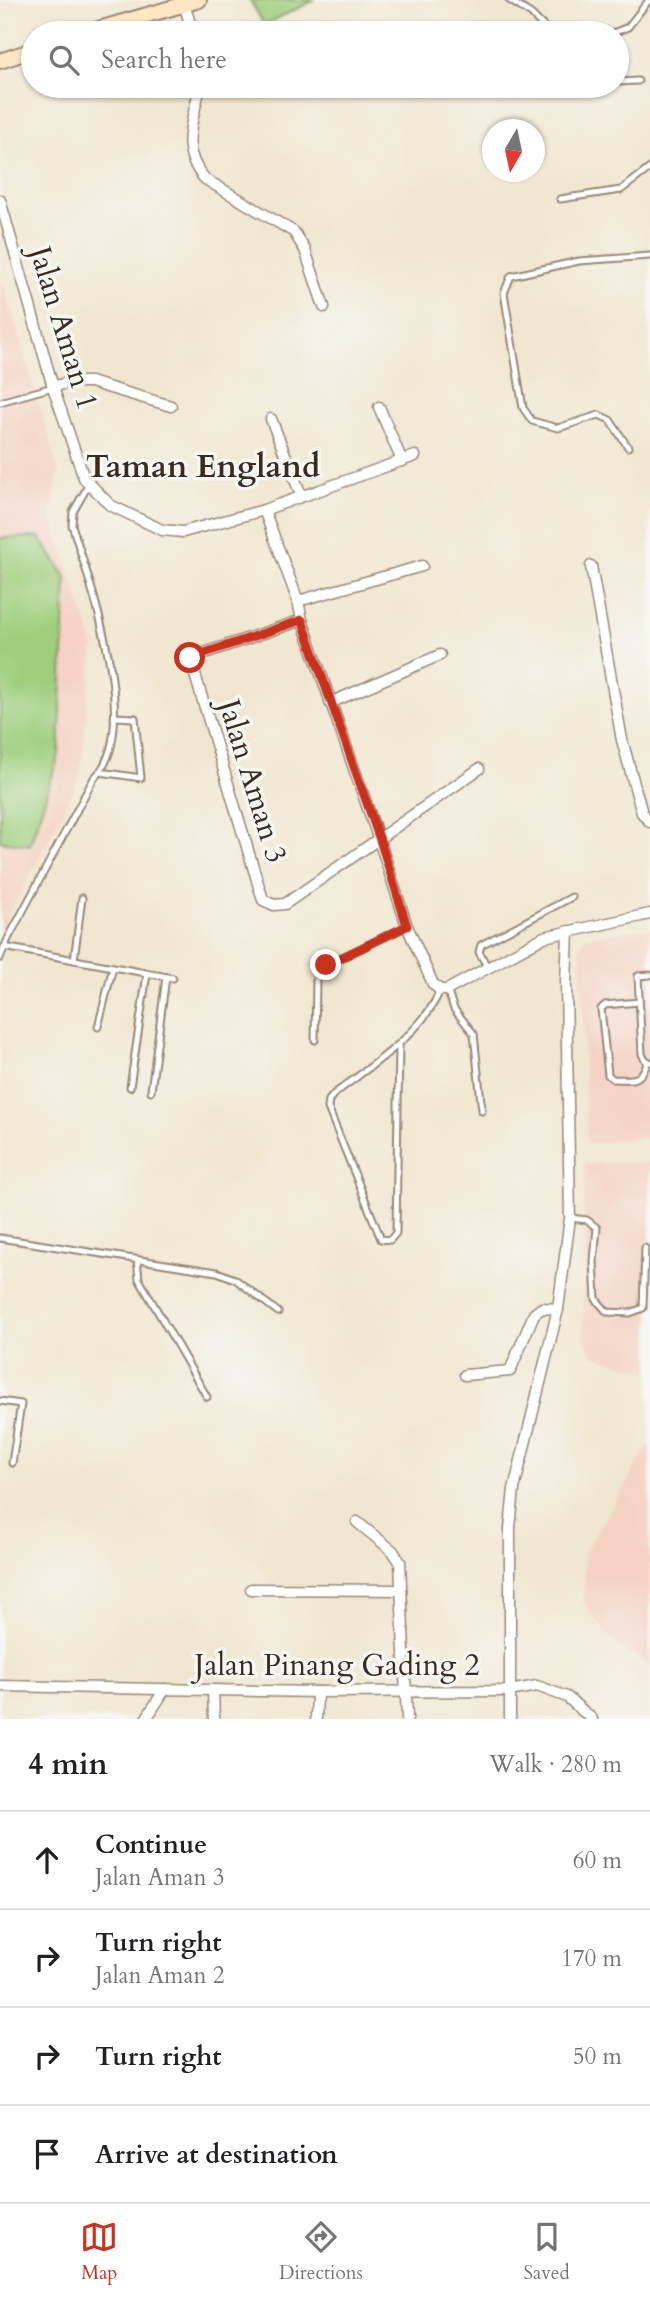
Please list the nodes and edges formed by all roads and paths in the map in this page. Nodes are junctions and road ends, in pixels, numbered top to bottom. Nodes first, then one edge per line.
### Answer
1 (509, 0) edge
2 (649, 0) edge
3 (191, 2) edge
4 (126, 21) edge
5 (192, 21) edge
6 (538, 21) edge
7 (629, 26) edge
8 (21, 54) edge
9 (0, 61) edge
10 (629, 81) edge
11 (638, 81) dead end
12 (198, 98) edge
13 (650, 168) edge
14 (560, 199) dead end
15 (0, 200) edge
16 (650, 256) edge
17 (324, 307) dead end
18 (53, 387) junction
19 (0, 402) edge
20 (171, 405) dead end
21 (379, 407) dead end
22 (271, 419) dead end
23 (628, 447) dead end
24 (415, 456) dead end
25 (402, 461) junction
26 (90, 483) junction
27 (301, 495) junction
28 (264, 510) junction
29 (422, 566) dead end
30 (591, 566) dead end
31 (298, 601) junction
32 (302, 620) junction
33 (440, 655) dead end
34 (330, 703) junction
35 (114, 717) junction
36 (480, 769) dead end
37 (100, 772) junction
38 (650, 822) edge
39 (380, 840) junction
40 (572, 897) dead end
41 (82, 898) dead end
42 (650, 914) edge
43 (407, 926) junction
44 (568, 931) junction
45 (4, 947) junction
46 (0, 958) edge
47 (74, 960) junction
48 (113, 967) junction
49 (488, 968) junction
50 (147, 974) junction
51 (650, 975) edge
52 (444, 990) junction
53 (639, 1002) junction
54 (98, 1027) dead end
55 (315, 1040) dead end
56 (399, 1044) junction
57 (649, 1062) edge
58 (130, 1087) dead end
59 (151, 1090) dead end
60 (482, 1111) dead end
61 (570, 1218) junction
62 (0, 1238) edge
63 (645, 1248) dead end
64 (137, 1259) junction
65 (558, 1309) junction
66 (278, 1312) dead end
67 (465, 1375) dead end
68 (207, 1397) dead end
69 (0, 1401) edge
70 (12, 1463) dead end
71 (358, 1522) dead end
72 (251, 1589) dead end
73 (401, 1590) junction
74 (0, 1686) edge
75 (165, 1689) junction
76 (213, 1690) junction
77 (509, 1690) junction
78 (317, 1692) junction
79 (407, 1692) junction
80 (146, 1719) edge
81 (214, 1719) edge
82 (316, 1719) edge
83 (407, 1719) edge
84 (510, 1719) edge
85 (592, 1719) edge

1 - 6 lane
2 - 7 lane
3 - 4 main road
3 - 5 street
8 - 9 main road
10 - 11 lane
12 - 17 street
13 - 14 lane
15 - 18 street, Jalan Aman 1
16 - 23 lane
18 - 19 lane
18 - 20 street
18 - 26 street, Jalan Aman 1
21 - 25 street
22 - 27 street
24 - 25 street, Jalan Aman 1
25 - 27 street, Jalan Aman 1
26 - 28 street, Jalan Aman 1
26 - 35 lane
27 - 28 street, Jalan Aman 1
28 - 31 street
29 - 31 street
30 - 38 street
31 - 32 street
32 - 34 street
32 - 39 street, Jalan Aman 3
33 - 34 street
34 - 39 street
35 - 37 lane
35 - 37 lane
36 - 39 street
37 - 45 lane
39 - 43 street
40 - 49 lane
41 - 47 lane
42 - 44 street
43 - 52 street
43 - 55 lane
44 - 49 street
44 - 61 street
45 - 46 lane
45 - 47 lane
47 - 48 lane
48 - 50 lane
48 - 54 lane
49 - 52 street
50 - 58 lane
50 - 59 lane
51 - 53 lane
52 - 56 lane
52 - 60 lane
53 - 57 lane
53 - 57 lane
56 - 56 lane
61 - 63 lane
61 - 65 street
62 - 64 lane
64 - 66 lane
64 - 68 lane
65 - 67 street
65 - 77 street
69 - 70 lane
71 - 73 street
72 - 73 street
73 - 79 street
74 - 75 street, Jalan Pinang Gading 2
75 - 76 street, Jalan Pinang Gading 2
75 - 80 street
76 - 78 street, Jalan Pinang Gading 2
76 - 81 street
77 - 79 street, Jalan Pinang Gading 2
77 - 84 street
77 - 85 street, Jalan Pinang Gading 2
78 - 79 street, Jalan Pinang Gading 2
78 - 82 street
79 - 83 street

